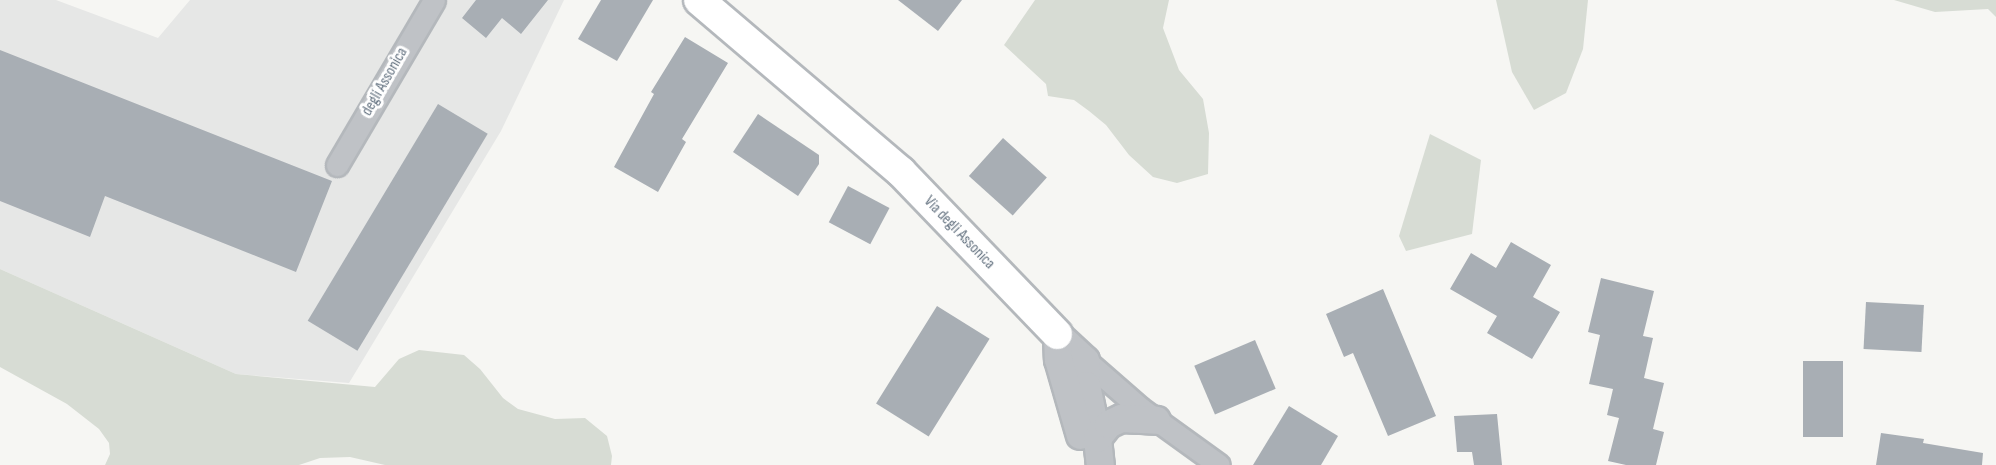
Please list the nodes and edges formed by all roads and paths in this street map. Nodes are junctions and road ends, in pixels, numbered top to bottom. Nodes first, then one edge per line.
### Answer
1 (434, 0) edge
2 (699, 0) edge
3 (337, 165) dead end
4 (1057, 334) junction
5 (1085, 360) junction
6 (1156, 420) junction
7 (1097, 438) junction
8 (1090, 465) edge
9 (1100, 465) edge
10 (1219, 465) edge

1 - 3 street, degli Assonica
2 - 4 main road, Via degli Assonica
4 - 5 street, Via degli Assonica
4 - 8 street
5 - 6 street, Via degli Assonica
5 - 7 street
6 - 7 street
6 - 10 street, Via degli Assonica
7 - 9 street

